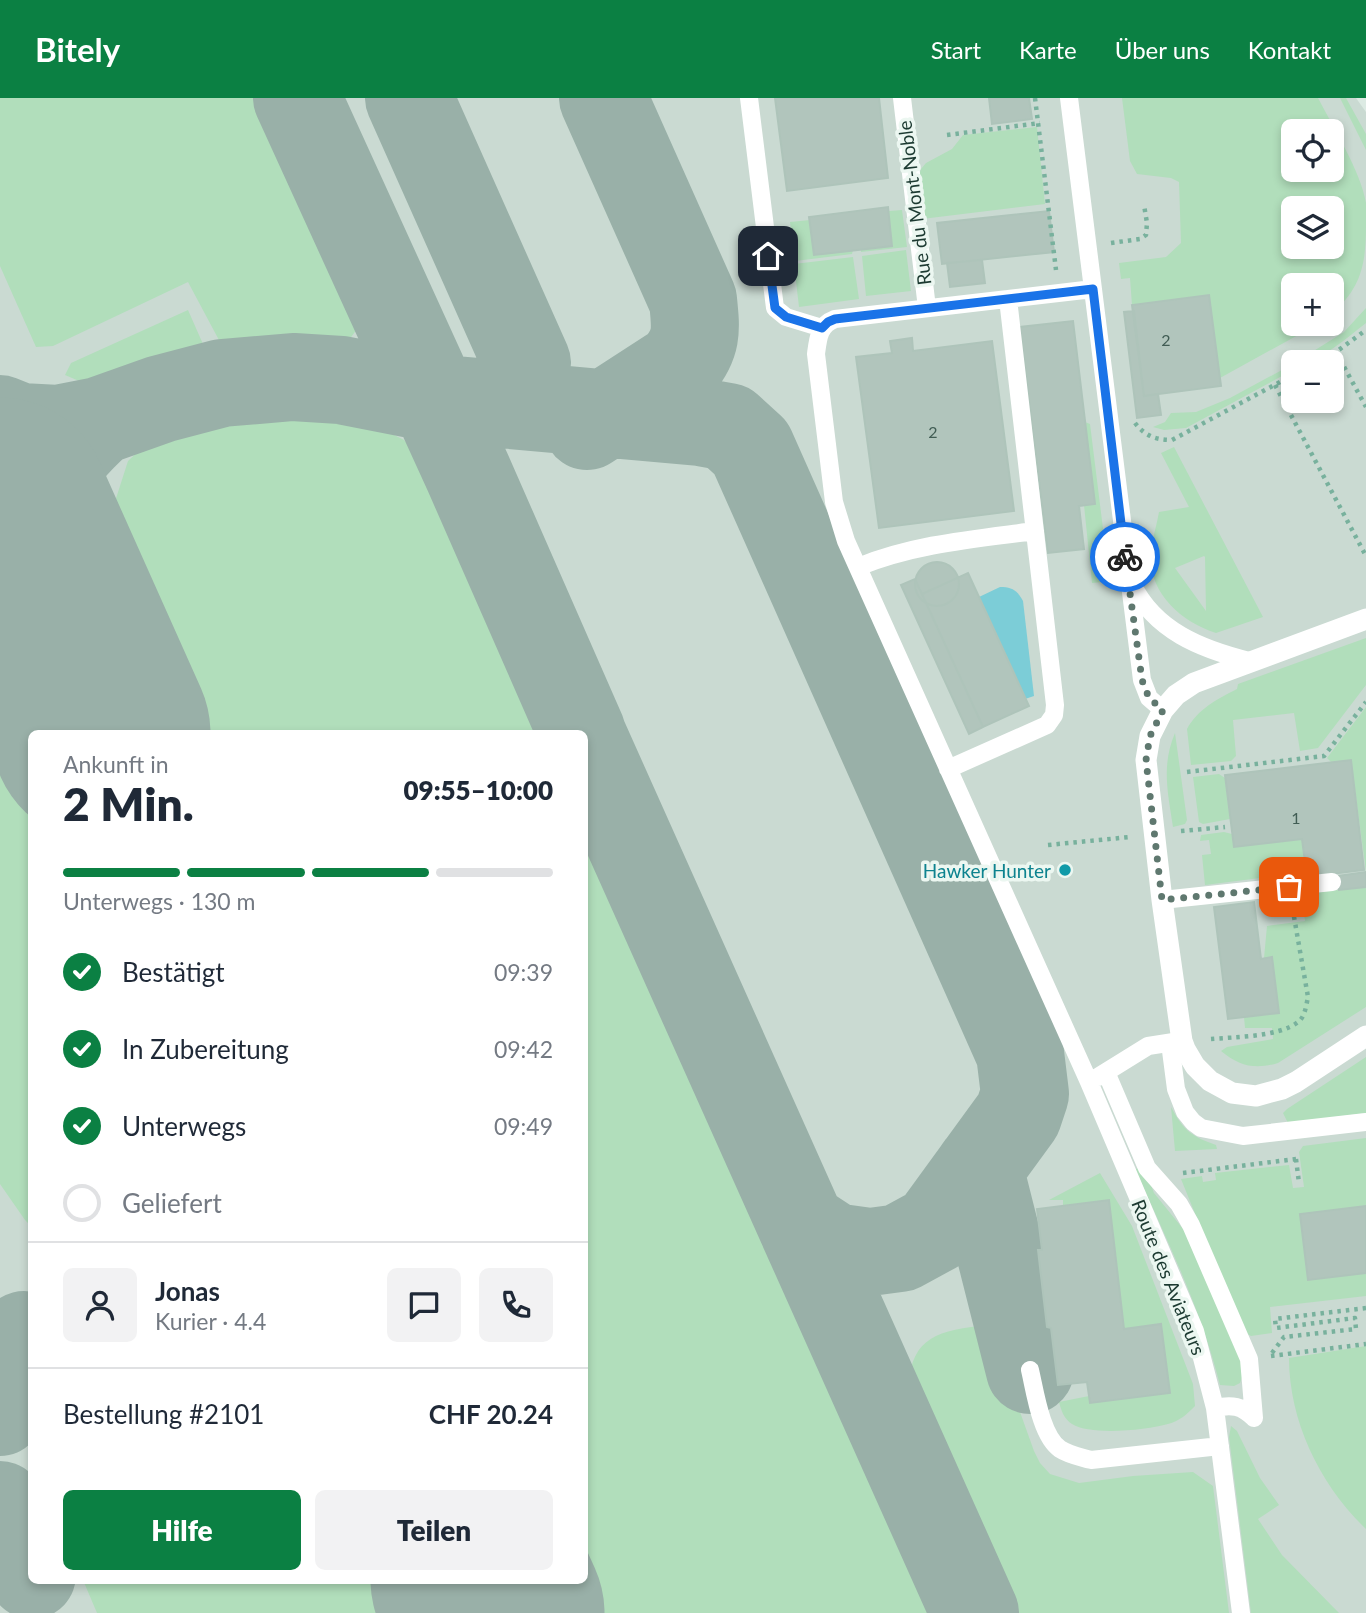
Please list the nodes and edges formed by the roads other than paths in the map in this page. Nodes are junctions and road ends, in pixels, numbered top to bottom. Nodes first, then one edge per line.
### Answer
1 (749, 98) edge
2 (902, 98) edge
3 (1069, 98) edge
4 (1093, 289) junction
5 (1008, 299) junction
6 (927, 308) junction
7 (822, 328) junction
8 (1035, 531) junction
9 (858, 567) junction
10 (1127, 575) junction
11 (1366, 619) edge
12 (1249, 661) junction
13 (1163, 710) junction
14 (948, 769) junction
15 (1332, 882) dead end
16 (1162, 900) junction
17 (1366, 1036) edge
18 (1176, 1042) junction
19 (1106, 1072) junction
20 (1088, 1082) junction
21 (1366, 1122) edge
22 (1030, 1370) dead end
23 (1215, 1408) junction
24 (1220, 1446) junction
25 (1241, 1613) edge

1 - 7 lane
2 - 6 lane, Rue du Mont-Noble
3 - 4 lane
4 - 5 lane
4 - 10 lane
5 - 6 lane
5 - 8 lane
6 - 7 lane
7 - 9 lane, Route des Aviateurs
8 - 9 lane
8 - 14 lane
9 - 14 lane, Route des Aviateurs
10 - 12 lane
10 - 13 lane
11 - 12 street
12 - 13 street
13 - 16 street
14 - 20 lane, Route des Aviateurs
15 - 16 lane
16 - 18 street
17 - 18 street
18 - 19 lane
18 - 21 lane
19 - 20 lane
19 - 23 lane
20 - 23 lane, Route des Aviateurs
22 - 24 lane
23 - 24 lane, Route des Aviateurs
24 - 25 lane, Route des Aviateurs

